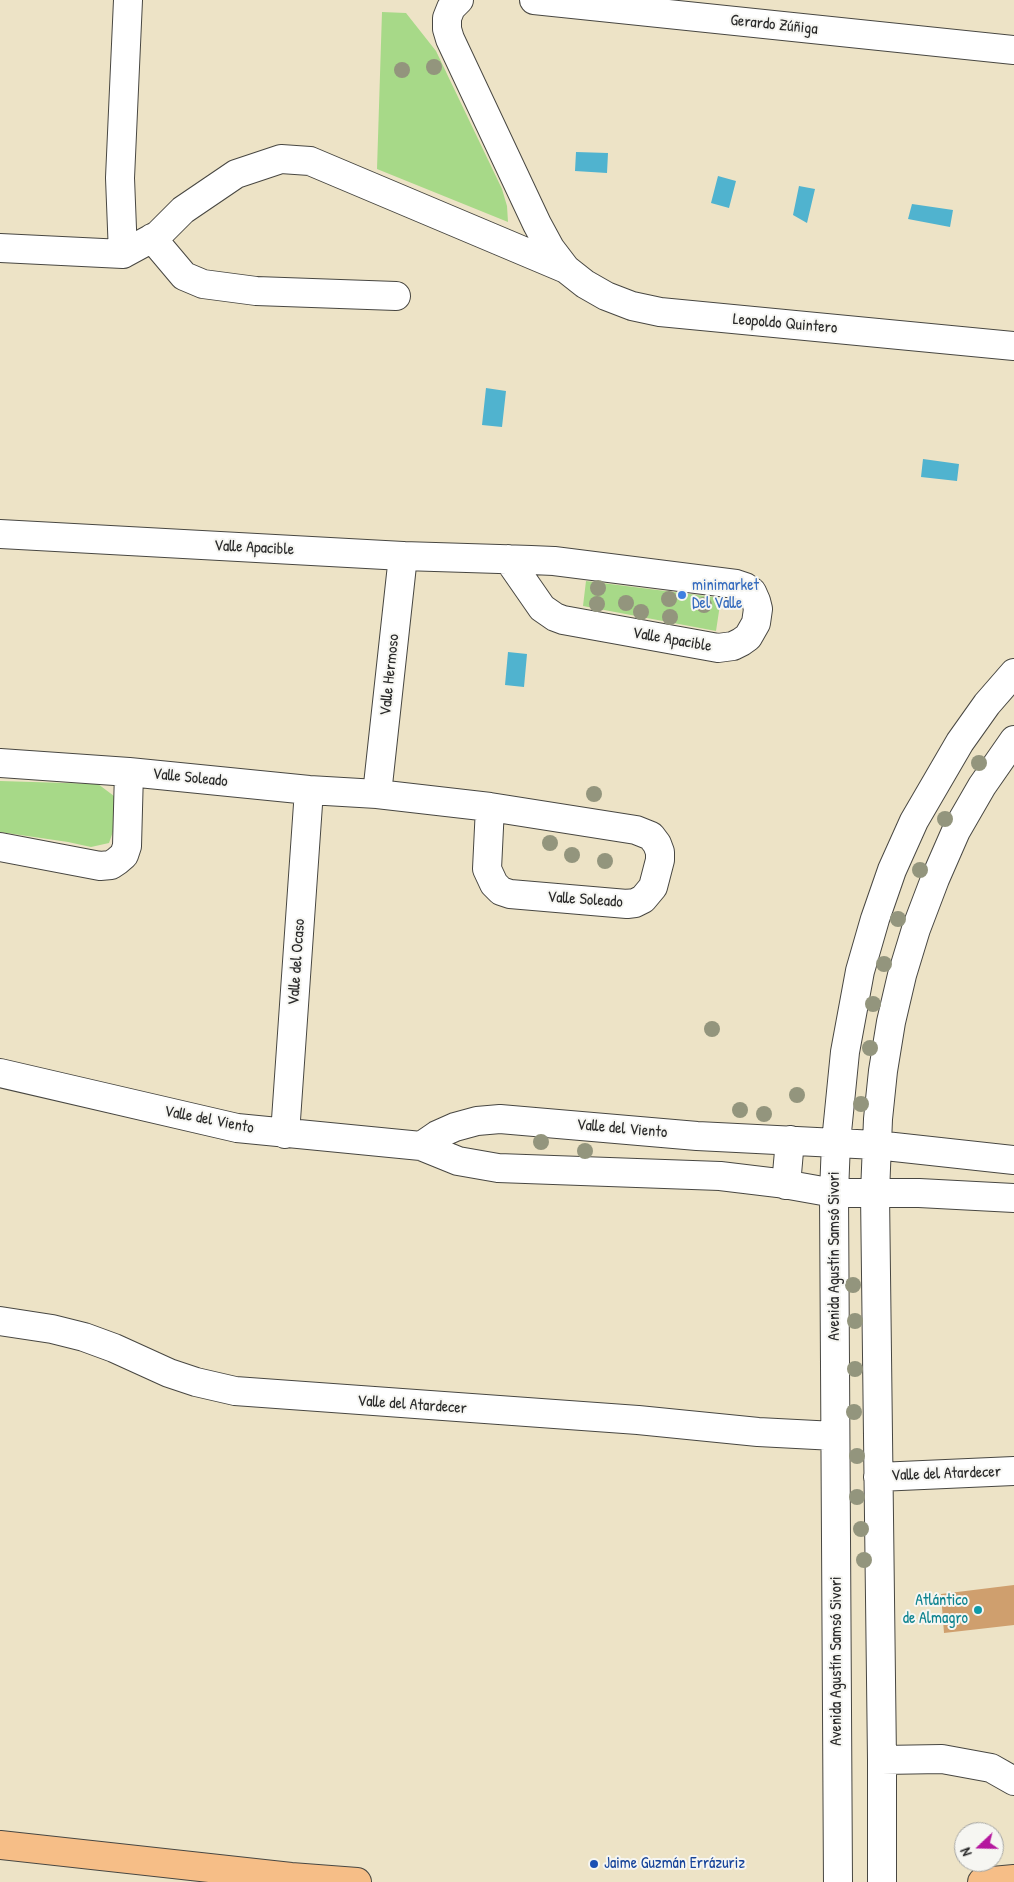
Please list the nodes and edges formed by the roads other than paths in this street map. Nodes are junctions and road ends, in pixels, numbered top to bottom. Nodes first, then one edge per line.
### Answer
1 (128, 0) edge
2 (459, 0) edge
3 (534, 0) edge
4 (1014, 50) edge
5 (152, 238) junction
6 (0, 248) edge
7 (123, 254) junction
8 (566, 269) junction
9 (396, 296) dead end
10 (1014, 346) edge
11 (0, 534) edge
12 (403, 556) junction
13 (508, 560) junction
14 (1014, 673) edge
15 (1014, 740) edge
16 (0, 763) edge
17 (129, 772) junction
18 (310, 790) junction
19 (378, 794) junction
20 (490, 807) junction
21 (0, 847) edge
22 (0, 1073) edge
23 (284, 1134) junction
24 (680, 1134) junction
25 (790, 1140) junction
26 (836, 1142) junction
27 (876, 1144) junction
28 (421, 1146) junction
29 (922, 1150) junction
30 (1014, 1160) edge
31 (677, 1174) junction
32 (786, 1185) junction
33 (834, 1193) junction
34 (874, 1193) junction
35 (919, 1193) junction
36 (1014, 1198) edge
37 (0, 1321) edge
38 (835, 1436) junction
39 (1014, 1472) edge
40 (878, 1476) junction
41 (882, 1760) junction
42 (1014, 1781) edge
43 (0, 1845) edge
44 (1014, 1879) edge
45 (357, 1882) edge
46 (838, 1882) edge
47 (882, 1882) edge
48 (982, 1882) edge

1 - 7 street
2 - 8 street
3 - 4 street, Gerardo Zúñiga
5 - 7 street
5 - 8 street
5 - 9 street
6 - 7 street
8 - 10 street, Leopoldo Quintero
11 - 12 street, Valle Apacible
12 - 13 street, Valle Apacible
12 - 19 street, Valle Hermoso
13 - 13 street, Valle Apacible
14 - 26 street, Avenida Agustín Samsó Sivori
15 - 27 street
16 - 17 street, Valle Soleado
17 - 18 street, Valle Soleado
17 - 21 street, Valle Soleado
18 - 19 street, Valle Soleado
18 - 23 street, Valle del Ocaso
19 - 20 street, Valle Soleado
20 - 20 street, Valle Soleado
22 - 23 street, Valle del Viento
23 - 28 street, Valle del Viento
24 - 25 street, Valle del Viento
24 - 28 street, Valle del Viento
24 - 31 street, Valle del Viento
25 - 26 street, Valle del Viento
25 - 32 street
26 - 27 street, Valle del Viento
26 - 33 street, Avenida Agustín Samsó Sivori
27 - 29 street, Valle del Viento
27 - 34 street
28 - 31 street, Valle del Viento
29 - 30 street, Valle del Viento
29 - 35 street
31 - 32 street, Valle del Viento
32 - 33 street, Valle del Viento
33 - 34 street, Valle del Viento
33 - 38 street, Avenida Agustín Samsó Sivori
34 - 35 street, Valle del Viento
34 - 40 street
35 - 36 street, Valle del Viento
37 - 38 street, Valle del Atardecer
38 - 46 street, Avenida Agustín Samsó Sivori
39 - 40 street, Valle del Atardecer
40 - 41 street
41 - 42 street
41 - 47 street
43 - 45 main road
44 - 48 main road

